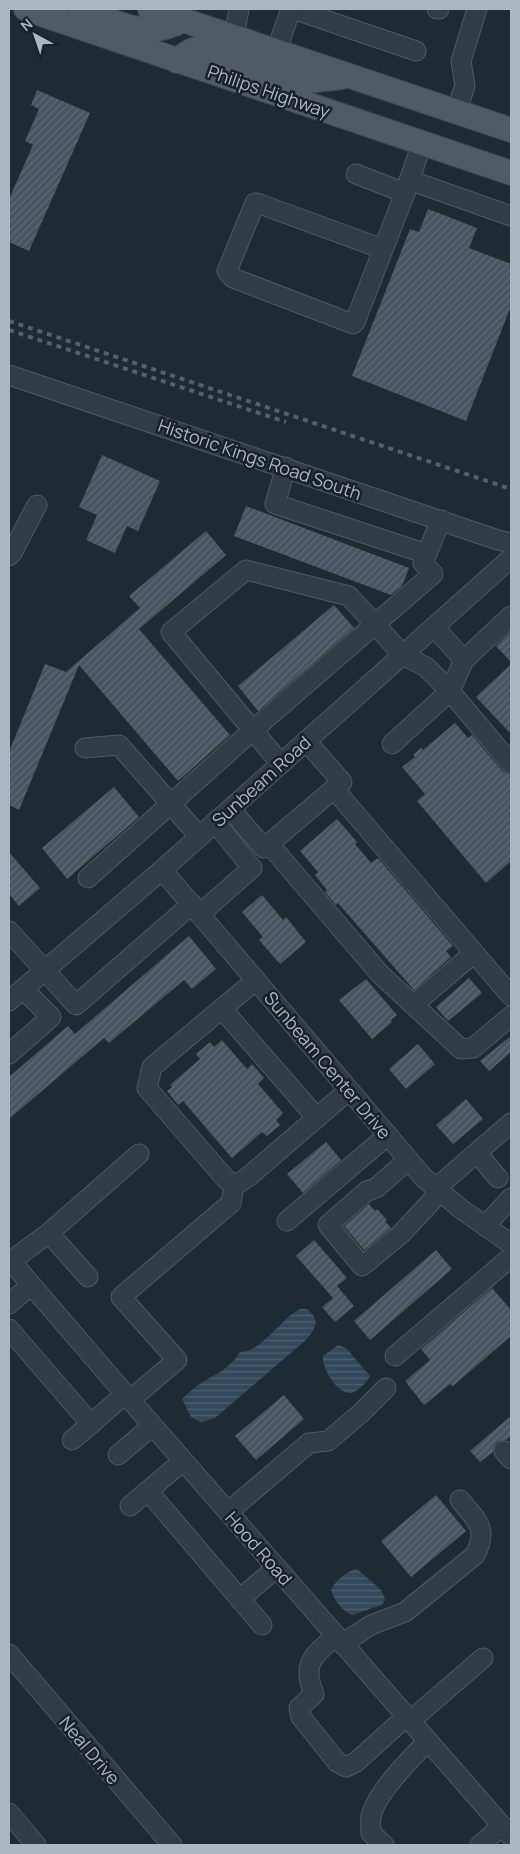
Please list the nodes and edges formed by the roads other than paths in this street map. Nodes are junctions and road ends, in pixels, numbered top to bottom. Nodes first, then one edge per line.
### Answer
1 (26, 9) edge
2 (80, 9) edge
3 (150, 9) edge
4 (239, 9) edge
5 (292, 9) edge
6 (477, 9) edge
7 (186, 14) edge
8 (234, 37) junction
9 (416, 51) dead end
10 (276, 52) junction
11 (178, 61) junction
12 (351, 77) junction
13 (456, 112) junction
14 (511, 130) edge
15 (422, 143) junction
16 (511, 173) edge
17 (356, 174) dead end
18 (407, 186) junction
19 (511, 216) edge
20 (383, 250) junction
21 (9, 375) edge
22 (286, 467) junction
23 (37, 505) dead end
24 (441, 520) junction
25 (15, 531) edge
26 (511, 543) edge
27 (427, 554) junction
28 (9, 556) edge
29 (509, 565) edge
30 (511, 616) edge
31 (376, 625) junction
32 (434, 627) junction
33 (403, 655) junction
34 (464, 660) junction
35 (450, 691) junction
36 (252, 730) junction
37 (306, 741) junction
38 (392, 744) dead end
39 (85, 748) dead end
40 (281, 764) junction
41 (511, 764) edge
42 (334, 789) junction
43 (170, 805) junction
44 (230, 809) junction
45 (215, 822) junction
46 (200, 836) junction
47 (269, 844) junction
48 (162, 870) junction
49 (88, 878) dead end
50 (196, 909) junction
51 (9, 931) edge
52 (474, 953) junction
53 (44, 970) junction
54 (256, 980) junction
55 (23, 989) junction
56 (511, 996) edge
57 (9, 1001) edge
58 (413, 1005) junction
59 (222, 1009) junction
60 (511, 1016) edge
61 (9, 1054) edge
62 (349, 1090) junction
63 (317, 1118) junction
64 (511, 1122) edge
65 (388, 1135) junction
66 (476, 1153) junction
67 (139, 1154) dead end
68 (408, 1160) junction
69 (498, 1178) dead end
70 (234, 1186) junction
71 (438, 1190) junction
72 (511, 1198) edge
73 (287, 1221) dead end
74 (485, 1226) junction
75 (49, 1232) junction
76 (511, 1244) edge
77 (511, 1257) edge
78 (10, 1260) edge
79 (88, 1277) dead end
80 (31, 1285) junction
81 (9, 1304) edge
82 (9, 1329) edge
83 (394, 1356) dead end
84 (386, 1388) dead end
85 (127, 1398) junction
86 (91, 1424) junction
87 (152, 1426) junction
88 (72, 1440) dead end
89 (118, 1455) dead end
90 (183, 1461) junction
91 (148, 1491) junction
92 (460, 1500) dead end
93 (130, 1506) dead end
94 (228, 1512) junction
95 (276, 1568) junction
96 (240, 1599) junction
97 (262, 1625) dead end
98 (339, 1640) junction
99 (9, 1654) edge
100 (483, 1658) dead end
101 (408, 1719) junction
102 (428, 1741) junction
103 (9, 1813) edge
104 (507, 1831) edge
105 (36, 1845) edge
106 (172, 1845) edge
107 (384, 1845) edge
108 (480, 1845) edge

1 - 11 main road, Philips Highway
2 - 7 main road
3 - 7 main road
4 - 8 street
5 - 9 street
5 - 10 street
6 - 13 street
7 - 8 main road
8 - 10 main road
10 - 12 main road
11 - 12 main road
11 - 15 main road, Philips Highway
12 - 13 main road
13 - 14 main road
15 - 16 main road, Philips Highway
15 - 18 street
17 - 18 street
18 - 19 street
18 - 20 street
20 - 20 street
21 - 22 street, Historic Kings Road South
22 - 24 street, Historic Kings Road South
22 - 27 street
23 - 25 street
24 - 26 street, Historic Kings Road South
24 - 27 street
25 - 28 street
27 - 31 street
29 - 32 street, Sunbeam Road
30 - 34 street
31 - 33 street
31 - 36 street
31 - 36 street
32 - 33 street, Sunbeam Road
32 - 34 street
33 - 35 street
33 - 37 street, Sunbeam Road
34 - 35 street
35 - 38 street
35 - 41 street
36 - 40 street
36 - 43 street
37 - 40 street, Sunbeam Road
37 - 42 street
39 - 43 street
40 - 44 street, Sunbeam Road
42 - 47 street
42 - 52 street
43 - 46 street
43 - 49 street
44 - 45 street, Sunbeam Road
44 - 47 street
45 - 46 street, Sunbeam Road
45 - 50 street
46 - 48 street, Sunbeam Road
47 - 58 street
48 - 50 street, Sunbeam Center Drive
48 - 53 street, Sunbeam Road
50 - 53 street
50 - 54 street, Sunbeam Center Drive
51 - 53 street
52 - 56 street
52 - 58 street
53 - 55 street, Sunbeam Road
54 - 59 street
54 - 62 street, Sunbeam Center Drive
55 - 57 street, Sunbeam Road
55 - 61 street
58 - 60 street
59 - 63 street
59 - 70 street
62 - 63 street
62 - 65 street, Sunbeam Center Drive
63 - 70 street
64 - 66 street
65 - 68 street, Sunbeam Center Drive
65 - 73 street
66 - 69 street
66 - 71 street
67 - 75 street
68 - 71 street, Sunbeam Center Drive
68 - 71 street
70 - 85 street
71 - 74 street, Sunbeam Center Drive
72 - 74 street
74 - 76 street, Sunbeam Center Drive
75 - 78 street
75 - 79 street
77 - 83 street
78 - 80 street, Hood Road
80 - 81 street
80 - 85 street, Hood Road
82 - 86 street
84 - 94 street
85 - 86 street
85 - 87 street, Hood Road
86 - 88 street
87 - 89 street
87 - 90 street, Hood Road
90 - 91 street
90 - 94 street, Hood Road
91 - 93 street
91 - 96 street
92 - 98 street
94 - 95 street, Hood Road
95 - 96 street
95 - 98 street, Hood Road
96 - 97 street
98 - 101 street, Hood Road
98 - 101 street
99 - 106 street, Neal Drive
100 - 101 street
101 - 102 street, Hood Road
102 - 104 street, Hood Road
102 - 107 street
103 - 105 street
104 - 108 street

